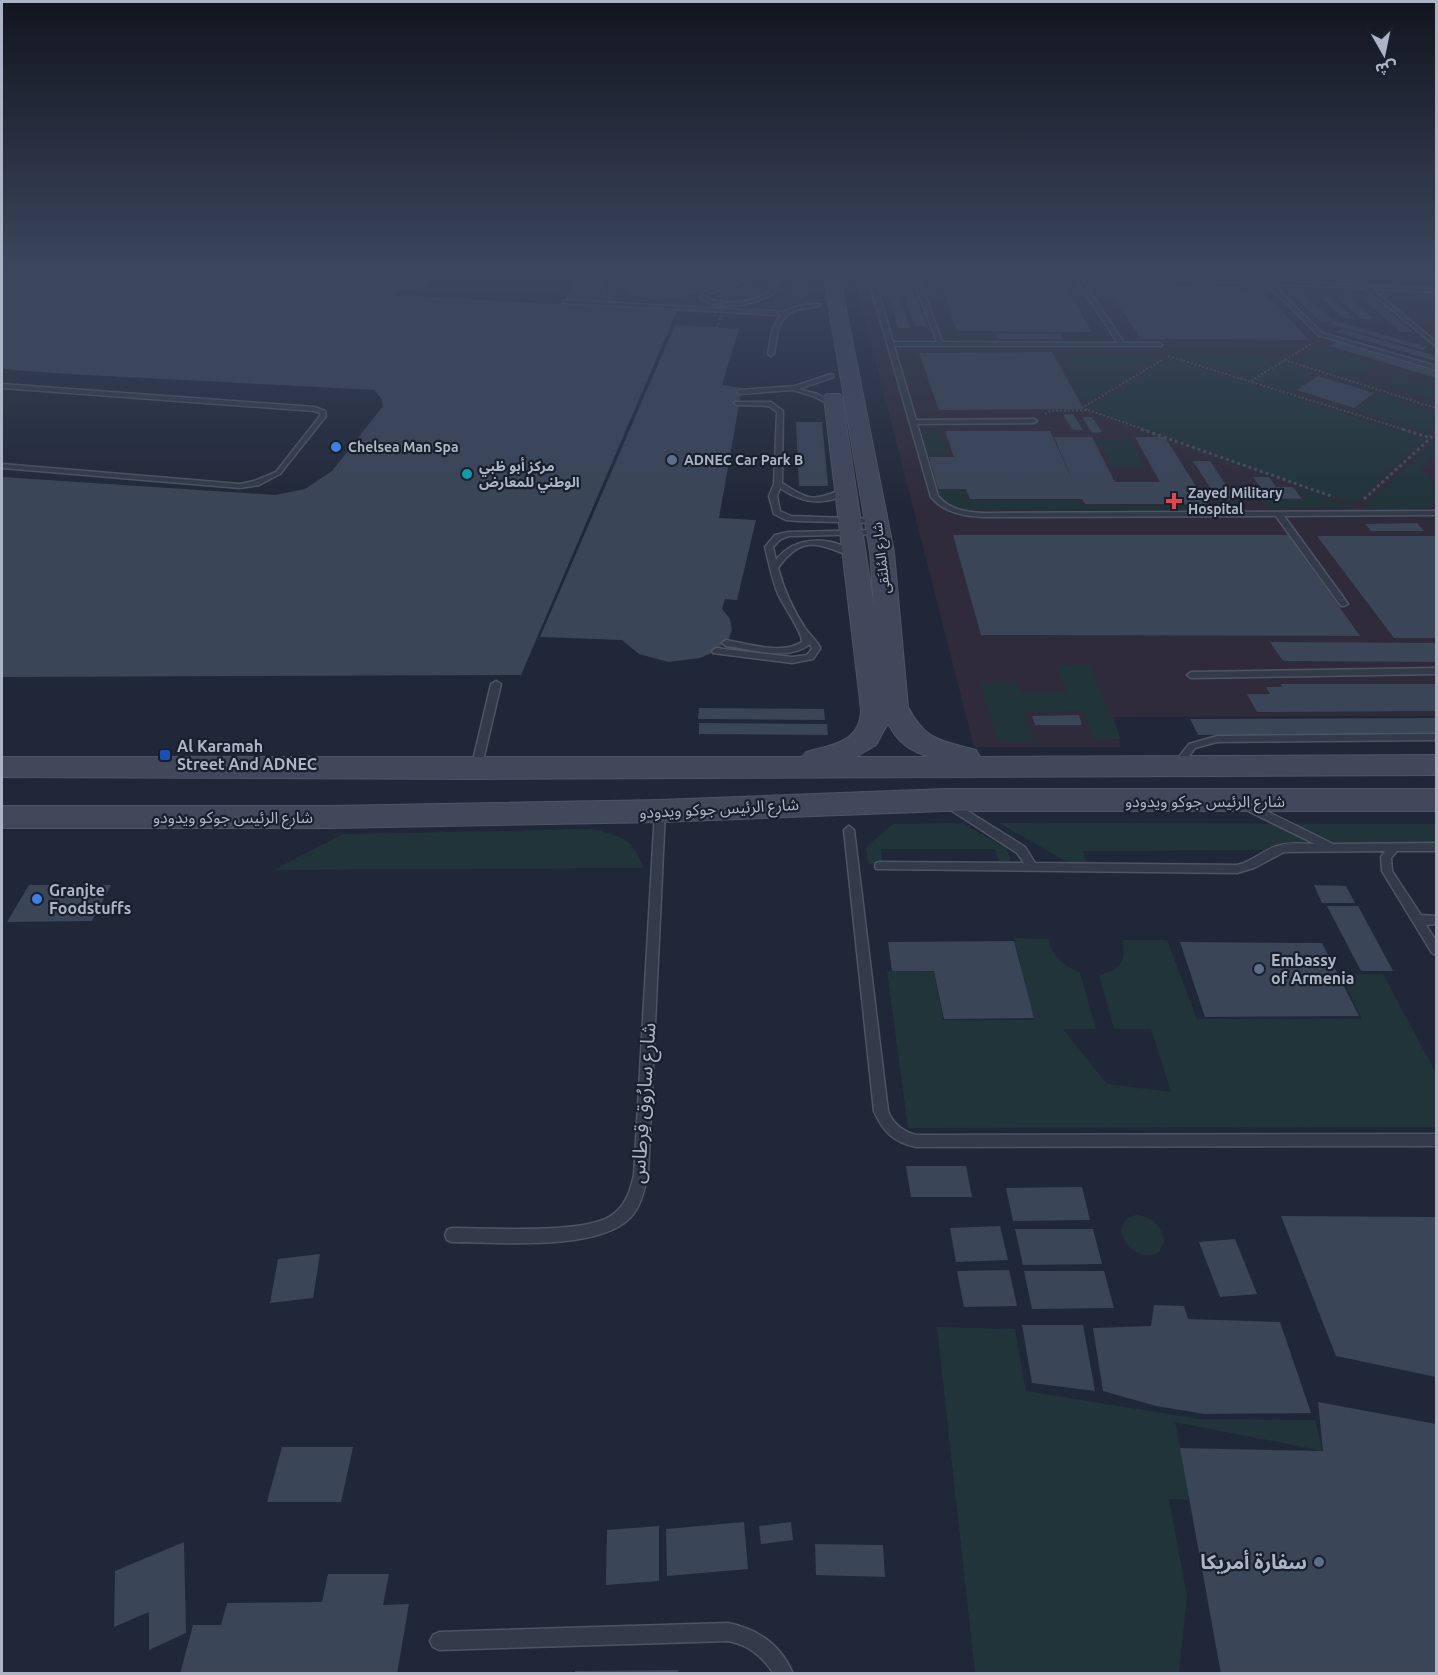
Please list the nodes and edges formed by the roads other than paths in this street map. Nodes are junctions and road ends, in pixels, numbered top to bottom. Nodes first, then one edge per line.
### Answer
1 (826, 351) edge
2 (845, 351) edge
3 (893, 351) edge
4 (1378, 351) edge
5 (1437, 368) edge
6 (831, 376) junction
7 (2, 386) edge
8 (787, 389) junction
9 (740, 392) dead end
10 (737, 403) dead end
11 (834, 405) junction
12 (1034, 421) road end
13 (912, 422) junction
14 (2, 466) edge
15 (778, 484) junction
16 (846, 489) junction
17 (1278, 513) junction
18 (1437, 513) edge
19 (878, 527) junction
20 (852, 536) junction
21 (774, 568) junction
22 (1344, 604) dead end
23 (806, 635) junction
24 (726, 643) dead end
25 (716, 651) dead end
26 (1437, 671) edge
27 (1191, 675) dead end
28 (496, 684) dead end
29 (1437, 737) edge
30 (1437, 765) edge
31 (2, 766) edge
32 (1177, 766) junction
33 (1011, 767) junction
34 (783, 768) junction
35 (476, 769) junction
36 (945, 800) junction
37 (1437, 800) edge
38 (1237, 801) junction
39 (660, 812) junction
40 (2, 817) edge
41 (849, 830) dead end
42 (1332, 847) junction
43 (1437, 847) edge
44 (1394, 848) junction
45 (880, 866) dead end
46 (1032, 867) junction
47 (1418, 920) junction
48 (1437, 920) edge
49 (1437, 950) edge
50 (1437, 1140) edge
51 (452, 1235) dead end
52 (439, 1641) dead end
53 (784, 1674) edge

1 - 6 street, شارع المُلتَقى
2 - 19 street, شارع المُلتَقى
3 - 13 lane
4 - 5 lane
6 - 8 lane
6 - 11 street, شارع المُلتَقى
7 - 14 lane
8 - 9 lane
8 - 11 lane
10 - 15 lane
11 - 16 street, شارع المُلتَقى
12 - 13 lane
13 - 17 lane
15 - 16 lane
15 - 20 lane
16 - 20 street, شارع المُلتَقى
17 - 18 lane
17 - 22 lane
19 - 20 lane
19 - 33 street, شارع المُلتَقى
20 - 21 lane
20 - 21 lane
20 - 34 street, شارع المُلتَقى
21 - 23 lane
23 - 24 lane
23 - 25 lane
26 - 27 lane
28 - 35 lane
29 - 32 lane
30 - 32 street
31 - 35 street
32 - 33 street
33 - 34 street
34 - 35 street
36 - 38 street, شارع الرئيس جوكو ويدودو
36 - 39 street, شارع الرئيس جوكو ويدودو
36 - 46 lane
37 - 38 street, شارع الرئيس جوكو ويدودو
38 - 42 lane
39 - 40 street, شارع الرئيس جوكو ويدودو
39 - 51 lane, شارع سارُوق قِرطاس
41 - 50 lane
42 - 44 lane
42 - 46 lane
43 - 44 lane
44 - 47 lane
45 - 46 lane
47 - 48 lane
47 - 49 lane
52 - 53 lane

